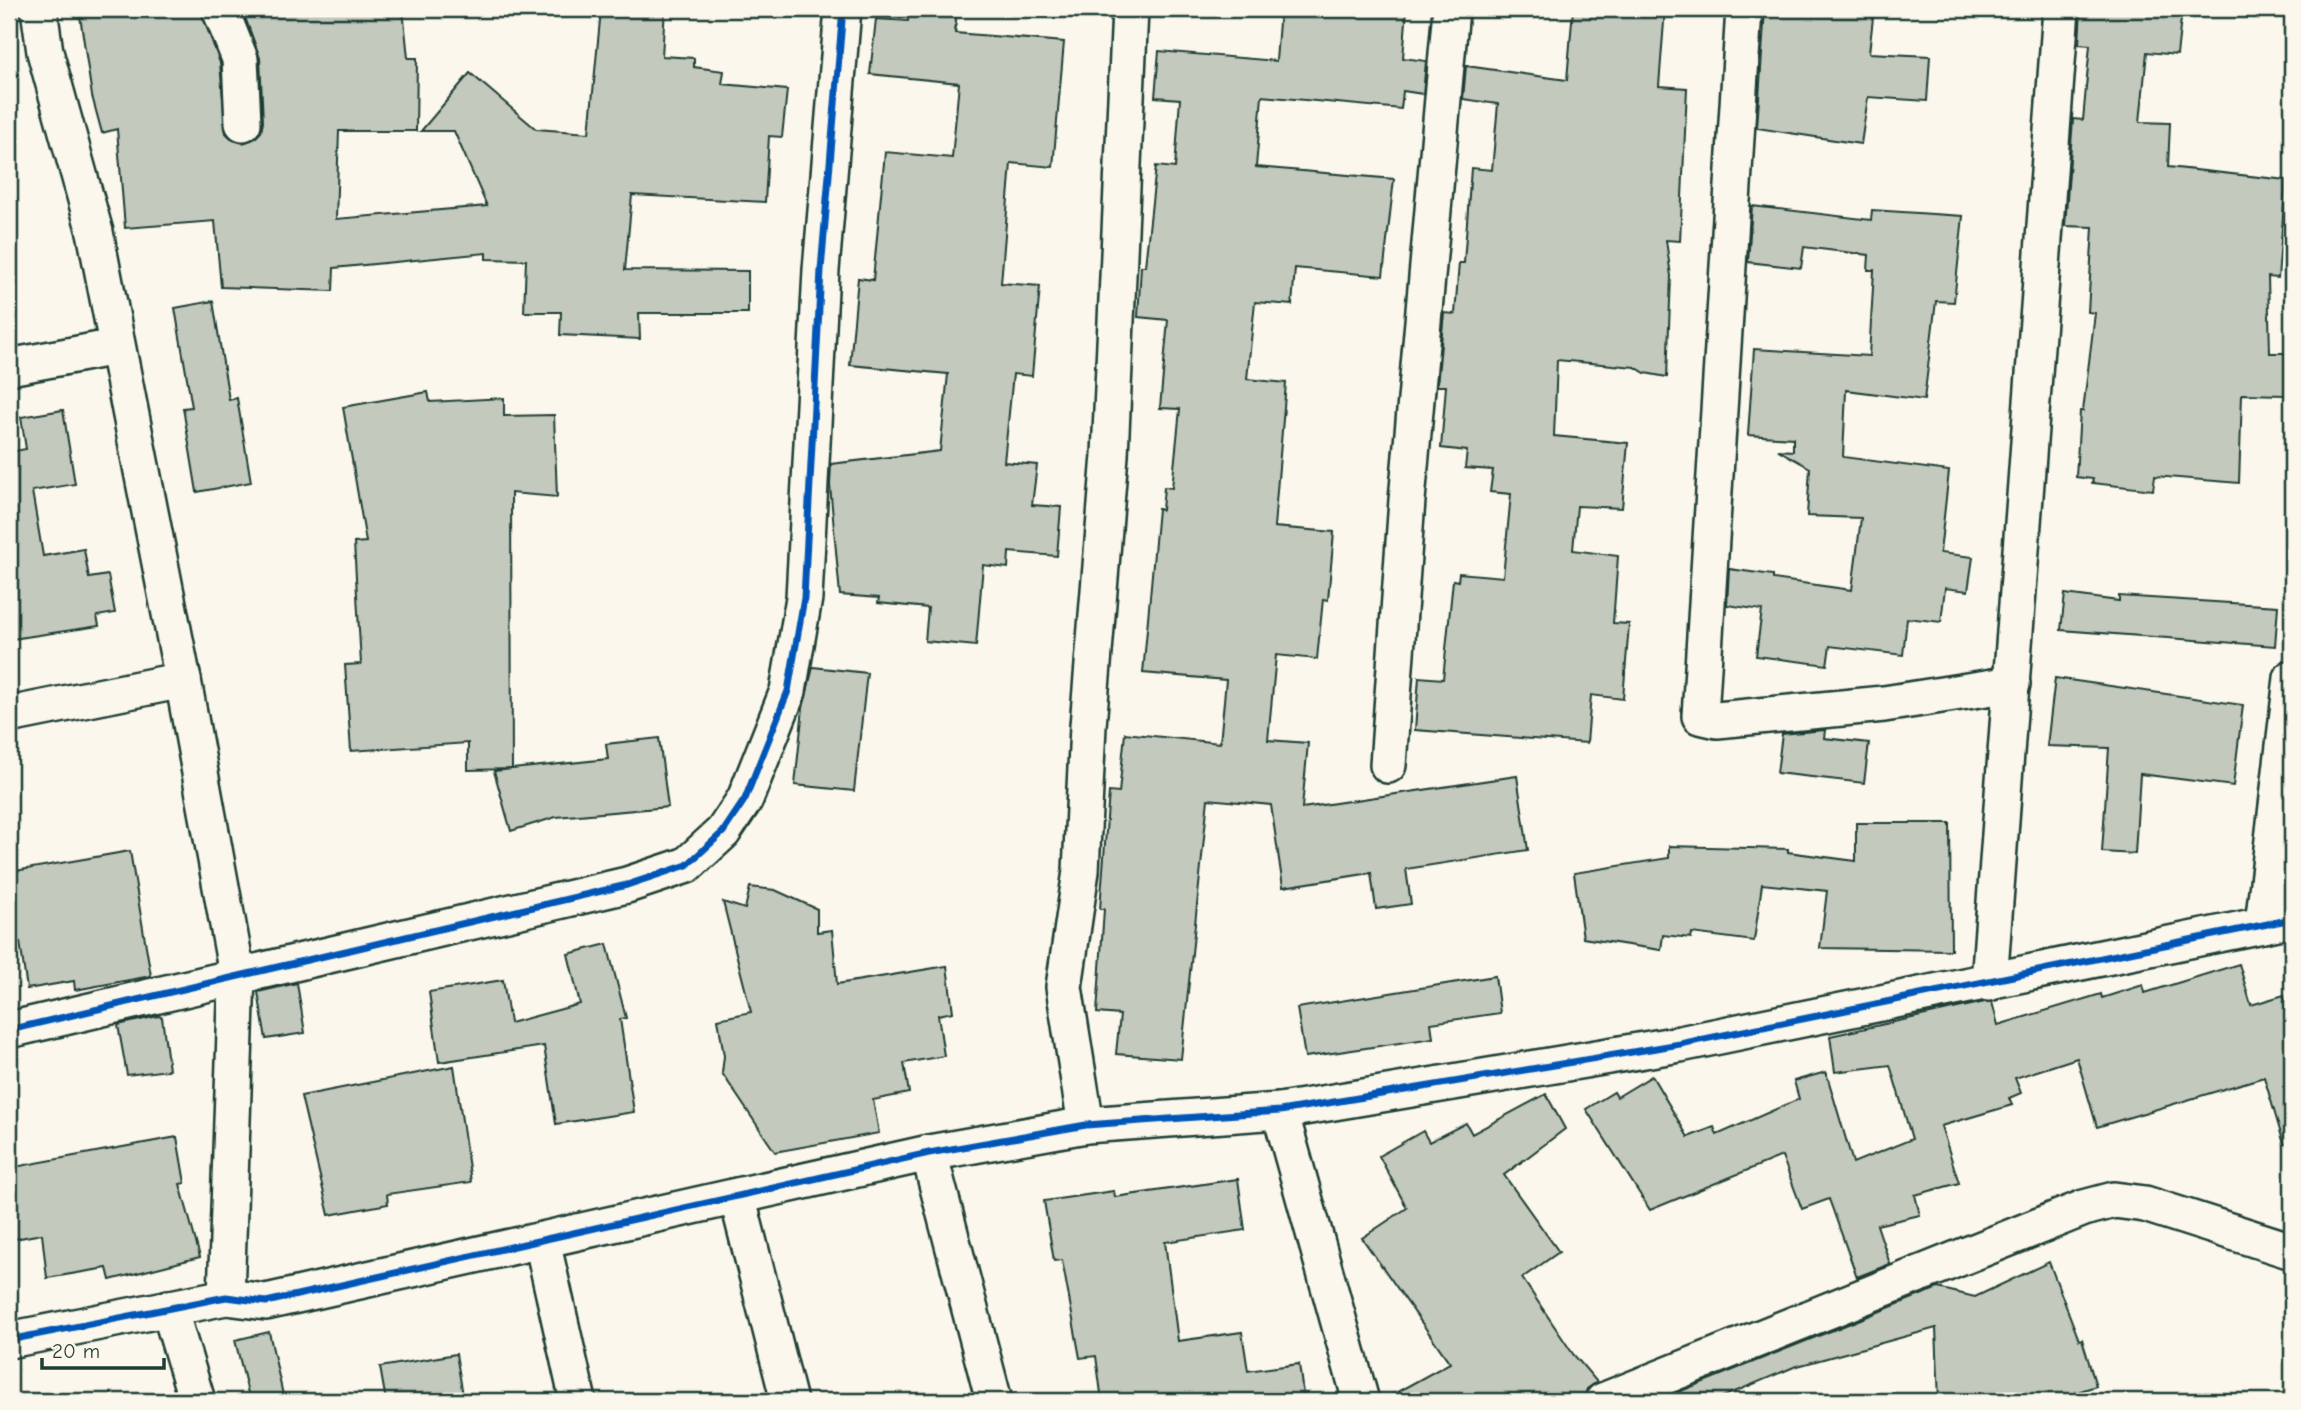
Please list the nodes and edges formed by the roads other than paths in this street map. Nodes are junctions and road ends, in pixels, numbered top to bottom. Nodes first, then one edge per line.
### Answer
1 (39, 9) edge
2 (220, 9) edge
3 (843, 9) edge
4 (1130, 9) edge
5 (1451, 9) edge
6 (1744, 9) edge
7 (2061, 9) edge
8 (243, 123) dead end
9 (116, 347) junction
10 (9, 367) edge
11 (2292, 678) edge
12 (183, 680) junction
13 (2012, 684) junction
14 (9, 715) edge
15 (1388, 765) dead end
16 (2278, 922) edge
17 (237, 974) junction
18 (1989, 983) junction
19 (9, 1030) edge
20 (1280, 1111) junction
21 (1086, 1125) junction
22 (929, 1153) junction
23 (737, 1196) junction
24 (542, 1241) junction
25 (2292, 1251) edge
26 (226, 1297) junction
27 (169, 1308) junction
28 (9, 1340) edge
29 (197, 1401) edge
30 (578, 1401) edge
31 (789, 1401) edge
32 (994, 1401) edge
33 (1361, 1401) edge
34 (1603, 1401) edge

1 - 9 street
2 - 8 street
3 - 17 street
4 - 21 street
5 - 15 street
6 - 13 street
7 - 13 street
9 - 10 street
9 - 12 street
11 - 16 street
12 - 14 street
12 - 17 street
13 - 18 street
16 - 18 street
17 - 19 street
17 - 26 street
18 - 20 street
20 - 21 street
20 - 33 street
21 - 22 street
22 - 23 street
22 - 32 street
23 - 24 street
23 - 31 street
24 - 26 street
24 - 30 street
25 - 34 street
26 - 27 street
27 - 28 street
27 - 29 street

